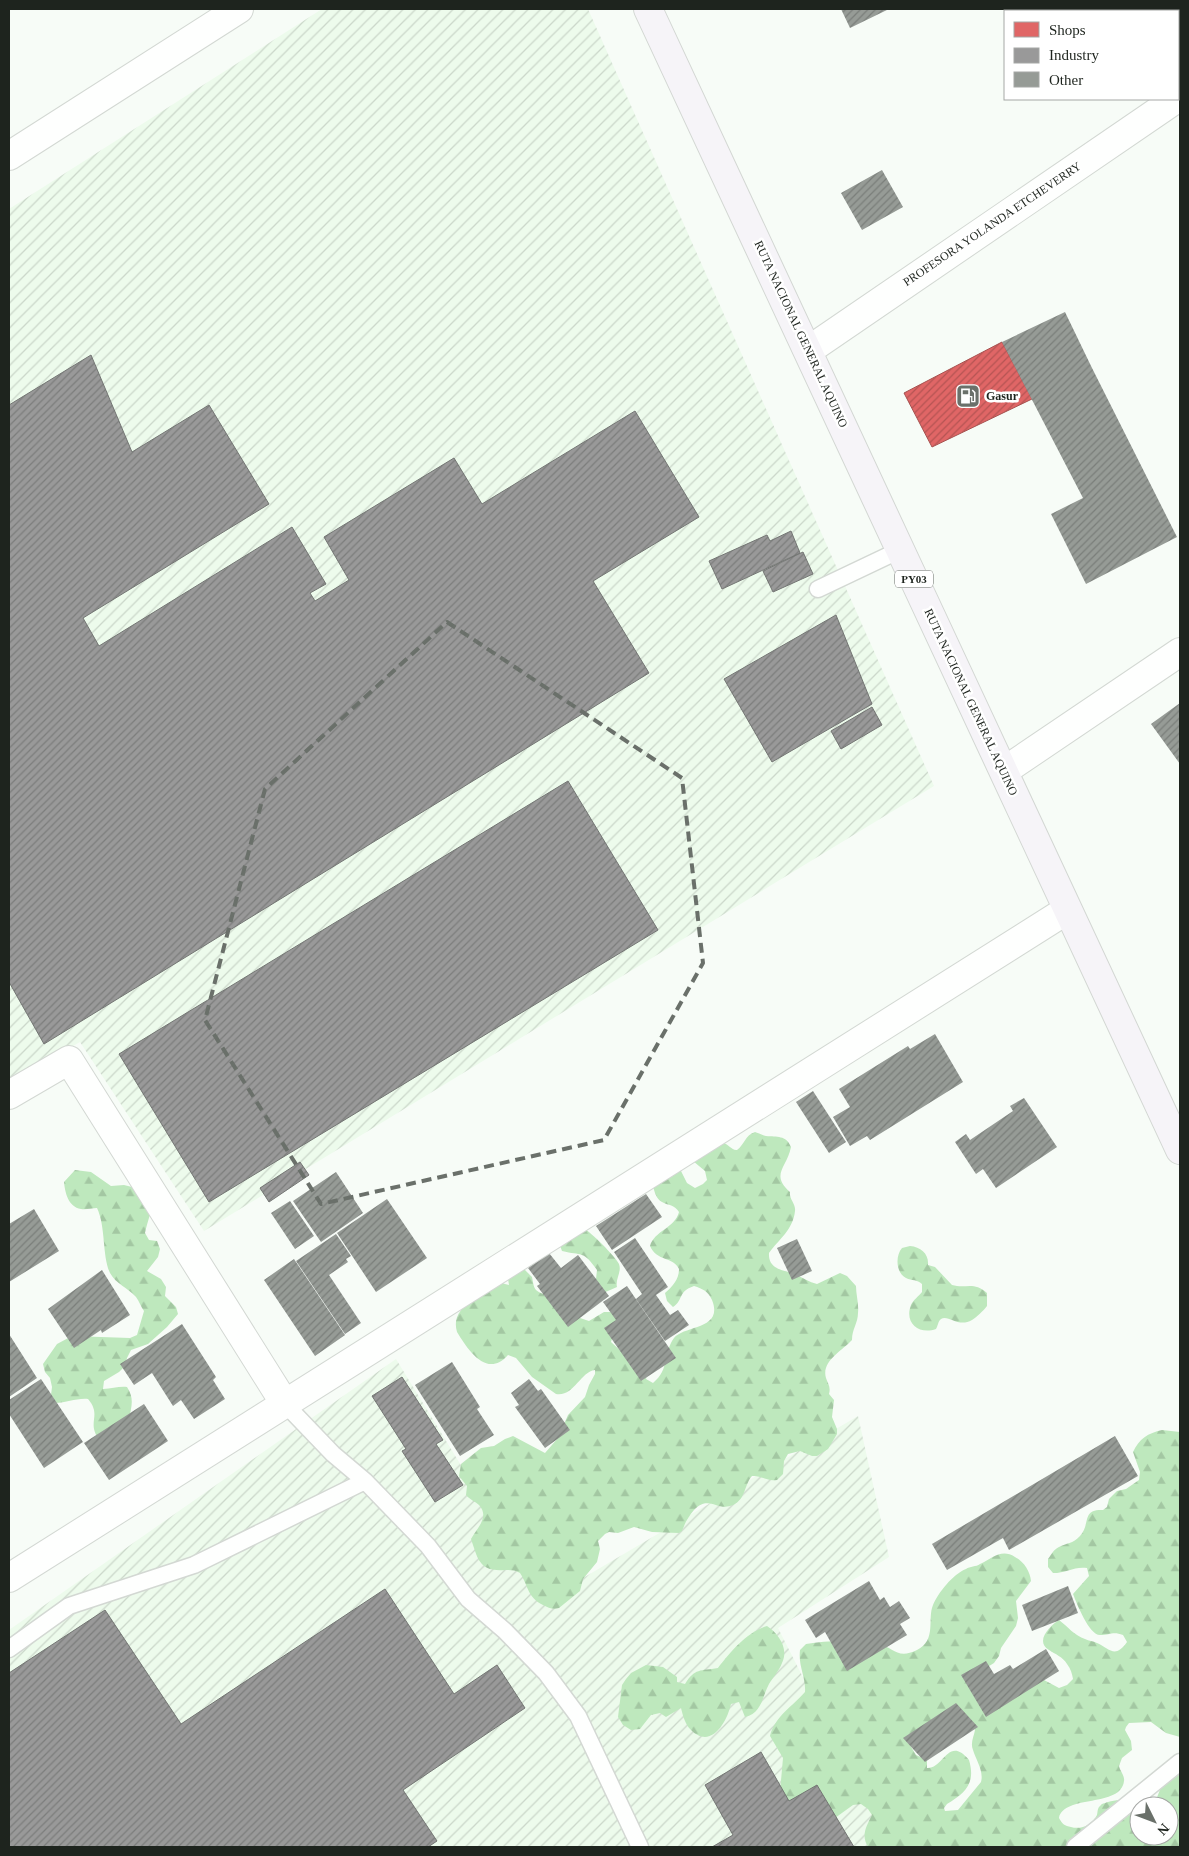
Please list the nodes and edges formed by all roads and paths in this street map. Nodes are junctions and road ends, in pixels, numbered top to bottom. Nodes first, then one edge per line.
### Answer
1 (239, 9) edge
2 (648, 9) edge
3 (1174, 100) edge
4 (9, 156) edge
5 (809, 350) junction
6 (900, 550) junction
7 (818, 589) dead end
8 (1180, 652) edge
9 (1004, 771) junction
10 (1067, 910) junction
11 (9, 1096) edge
12 (1180, 1150) edge
13 (284, 1404) junction
14 (365, 1481) junction
15 (9, 1578) edge
16 (9, 1649) edge
17 (1180, 1762) edge
18 (640, 1847) edge
19 (1075, 1847) edge

1 - 4 street
2 - 5 highway, RUTA NACIONAL GENERAL AQUINO / PY03
3 - 5 street, PROFESORA YOLANDA ETCHEVERRY
5 - 6 highway, RUTA NACIONAL GENERAL AQUINO / PY03
6 - 7 lane
6 - 9 highway, RUTA NACIONAL GENERAL AQUINO / PY03
8 - 9 street
9 - 10 highway, RUTA NACIONAL GENERAL AQUINO / PY03
10 - 12 highway, RUTA NACIONAL GENERAL AQUINO / PY03
10 - 13 street
11 - 13 street
13 - 14 lane
13 - 15 street
14 - 16 lane
14 - 18 lane
17 - 19 lane

